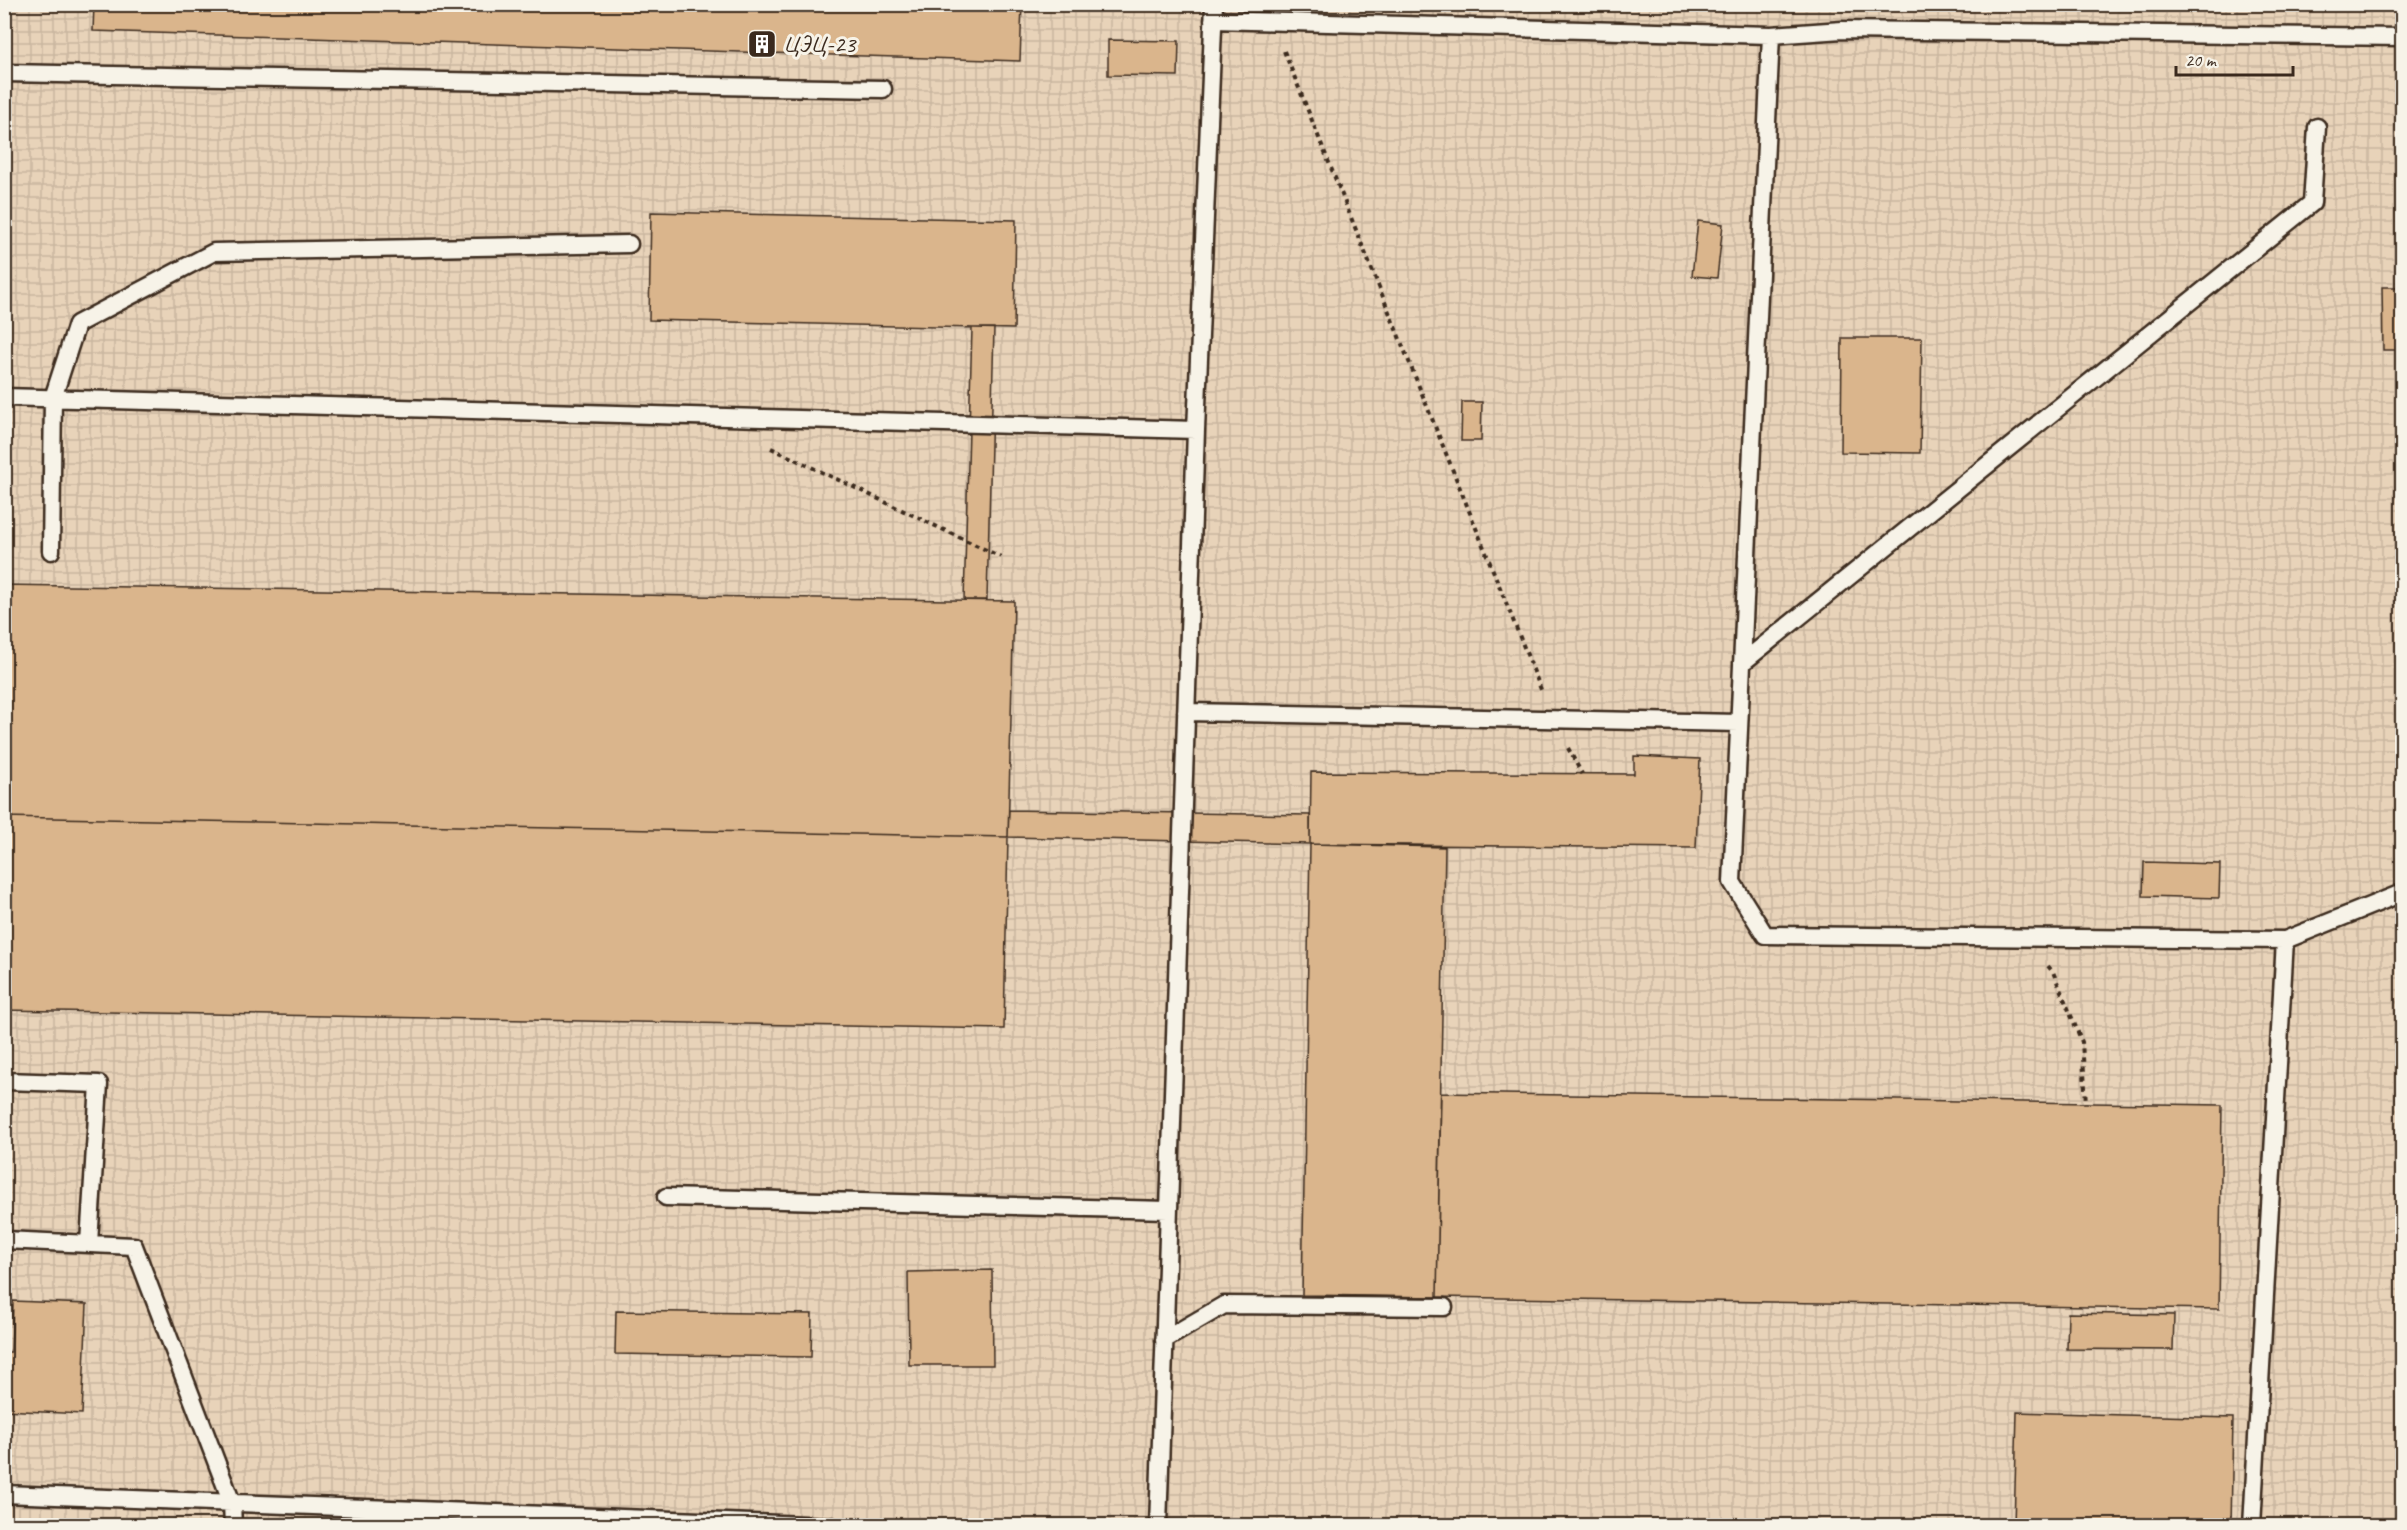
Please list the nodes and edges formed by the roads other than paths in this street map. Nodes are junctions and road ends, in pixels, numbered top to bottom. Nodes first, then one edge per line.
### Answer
1 (1214, 12) edge
2 (1771, 35) junction
3 (2403, 37) edge
4 (4, 73) edge
5 (883, 89) dead end
6 (2317, 127) dead end
7 (629, 244) dead end
8 (4, 397) edge
9 (53, 398) junction
10 (1196, 430) junction
11 (51, 551) dead end
12 (1742, 663) junction
13 (1186, 712) junction
14 (1739, 723) junction
15 (2403, 893) edge
16 (2285, 940) junction
17 (4, 1082) edge
18 (666, 1197) dead end
19 (1168, 1210) junction
20 (4, 1240) edge
21 (89, 1243) junction
22 (1444, 1307) dead end
23 (1164, 1340) junction
24 (4, 1494) edge
25 (232, 1503) junction
26 (232, 1526) edge
27 (831, 1526) edge
28 (1158, 1526) edge
29 (2252, 1526) edge

1 - 2 lane
1 - 10 lane
2 - 3 lane
2 - 12 lane
4 - 5 lane
6 - 12 lane
7 - 9 lane
8 - 9 lane
9 - 10 lane
9 - 11 lane
10 - 13 lane
12 - 14 lane
13 - 14 lane
13 - 19 lane
14 - 16 lane
15 - 16 lane
16 - 29 lane
17 - 21 lane
18 - 19 lane
19 - 23 lane
20 - 21 lane
21 - 25 lane
22 - 23 lane
23 - 28 lane
24 - 25 lane
25 - 26 lane
25 - 27 lane

